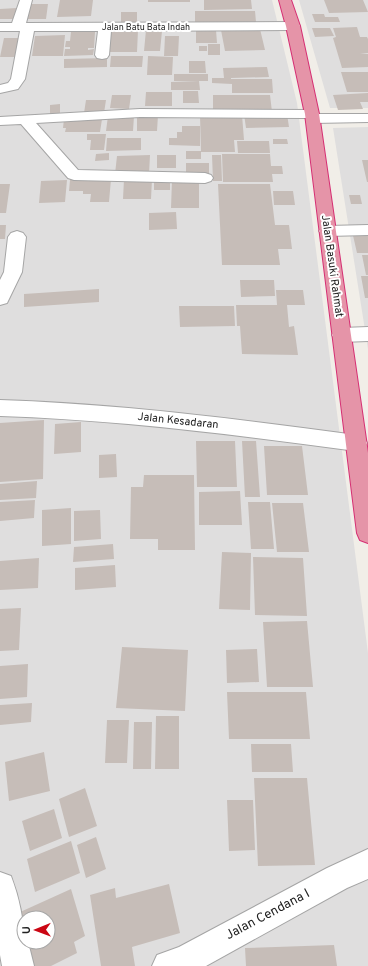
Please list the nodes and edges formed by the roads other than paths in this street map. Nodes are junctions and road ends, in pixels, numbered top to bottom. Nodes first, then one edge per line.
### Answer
1 (26, 0) edge
2 (285, 0) edge
3 (23, 26) junction
4 (293, 26) junction
5 (0, 27) edge
6 (105, 27) junction
7 (102, 55) dead end
8 (0, 89) edge
9 (313, 116) junction
10 (368, 118) edge
11 (25, 120) junction
12 (0, 121) edge
13 (205, 178) dead end
14 (368, 230) edge
15 (328, 231) junction
16 (17, 237) dead end
17 (0, 299) edge
18 (368, 334) edge
19 (342, 335) junction
20 (0, 408) edge
21 (356, 443) junction
22 (368, 534) edge
23 (368, 864) edge
24 (0, 887) edge
25 (18, 966) edge
26 (168, 966) edge

1 - 3 street
2 - 4 highway, Jalan Basuki Rahmat
3 - 5 street, Jalan Batu Bata Indah
3 - 6 street, Jalan Batu Bata Indah
3 - 8 street
4 - 6 street, Jalan Batu Bata Indah
4 - 9 highway, Jalan Basuki Rahmat
6 - 7 street
9 - 10 street
9 - 11 street
9 - 15 highway, Jalan Basuki Rahmat
11 - 12 street
11 - 13 street
14 - 15 street
15 - 19 highway, Jalan Basuki Rahmat
16 - 17 street
18 - 19 street
19 - 21 highway, Jalan Basuki Rahmat
20 - 21 street, Jalan Kesadaran
21 - 22 highway, Jalan Basuki Rahmat
23 - 26 street, Jalan Cendana I
24 - 25 street

